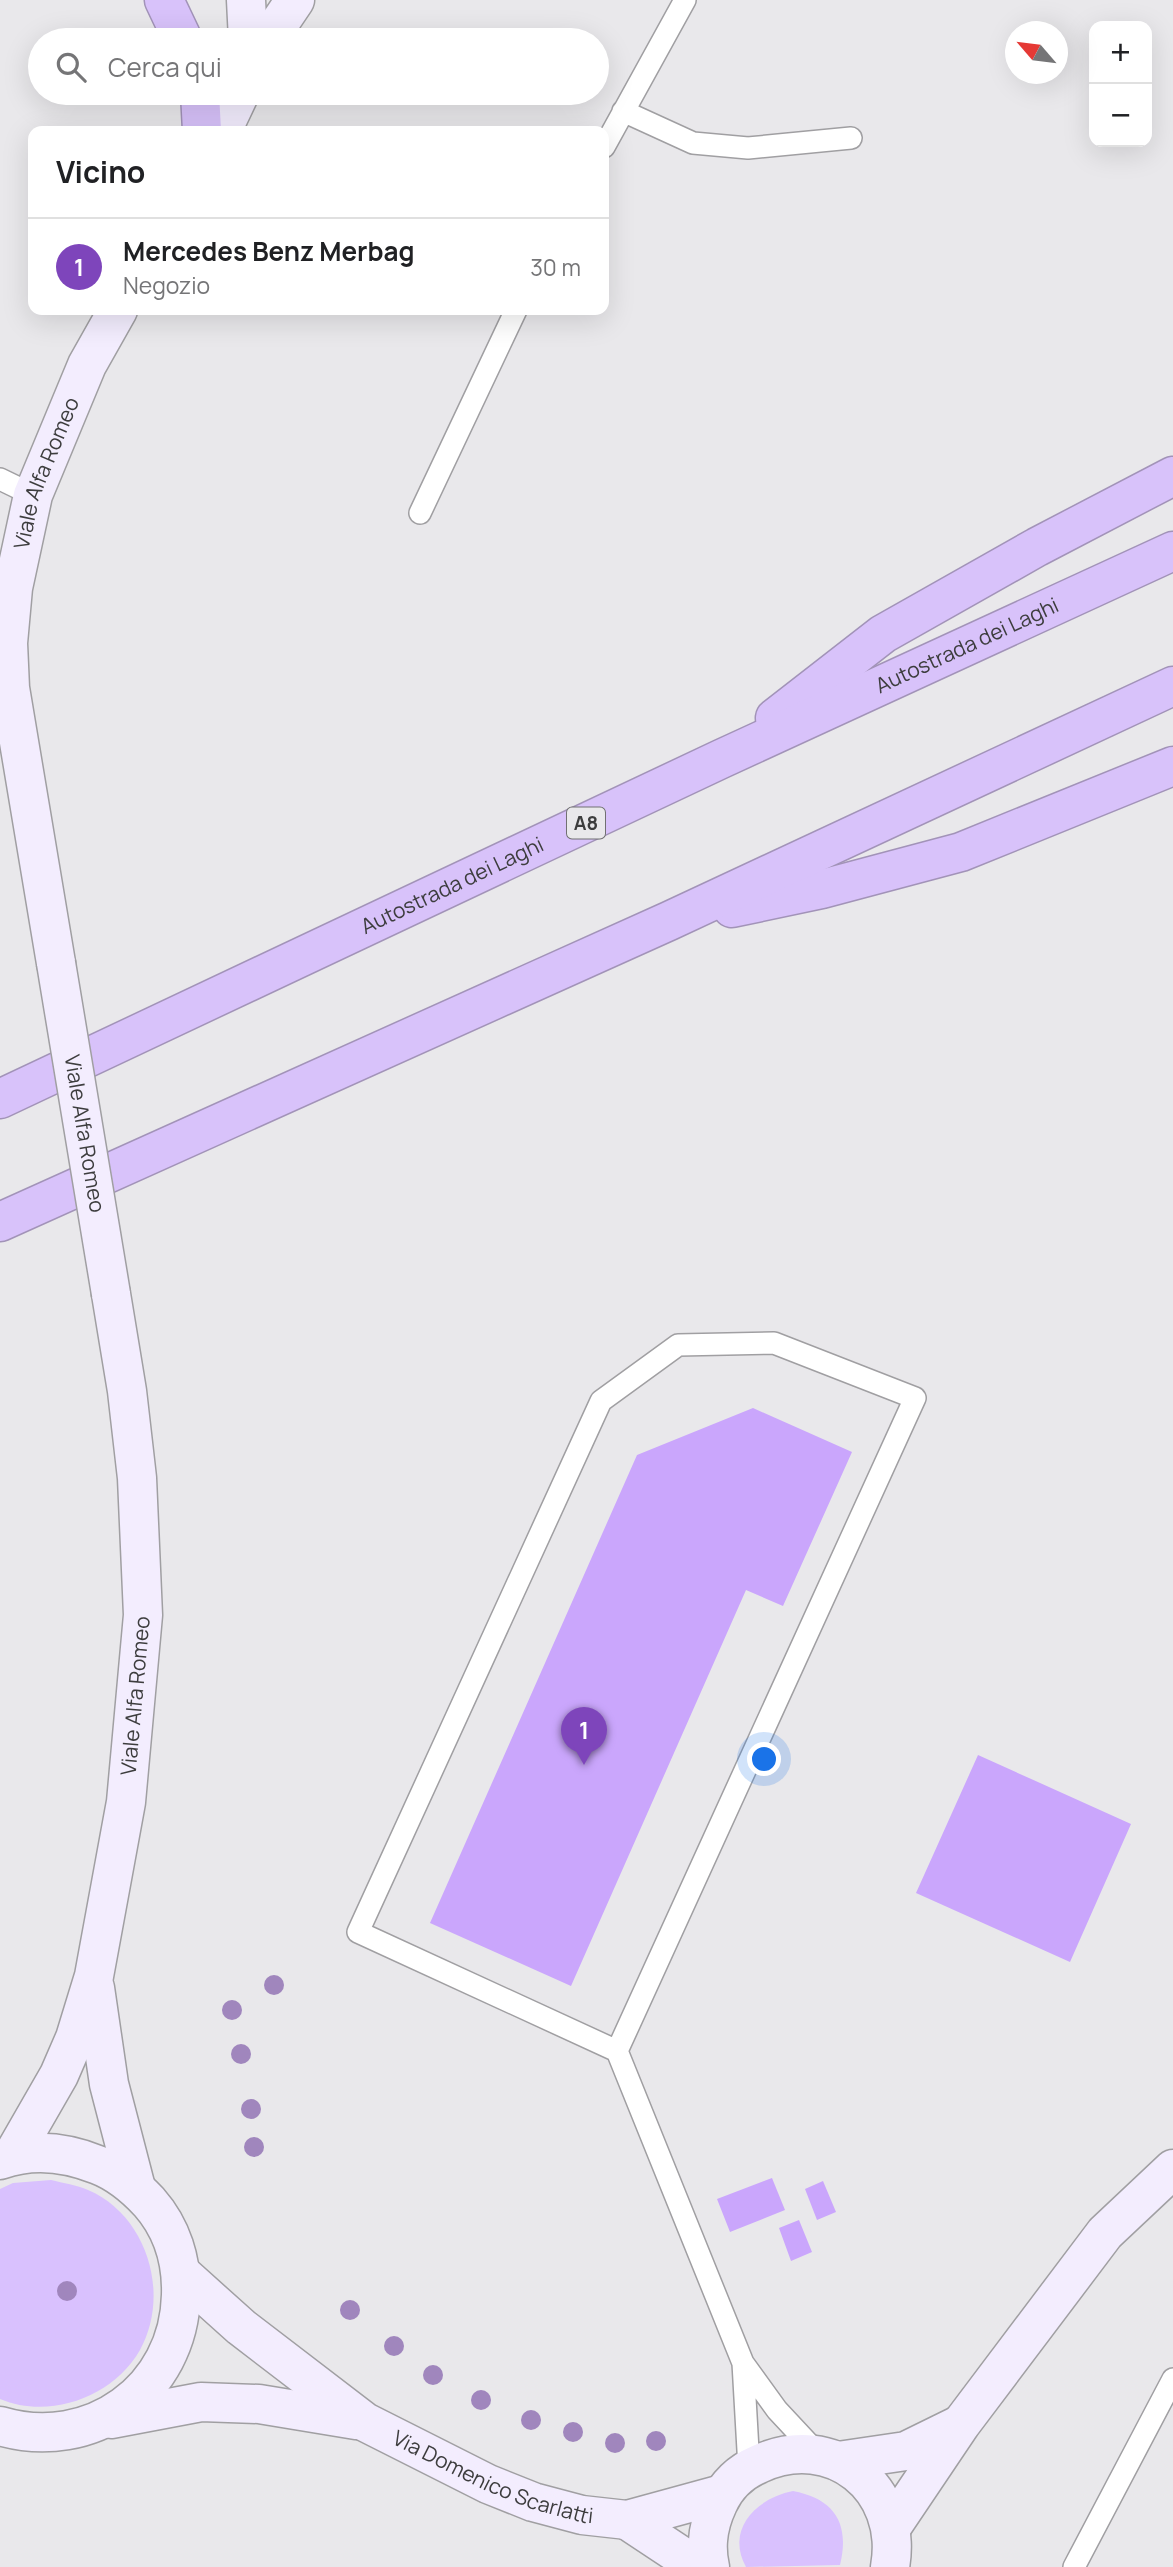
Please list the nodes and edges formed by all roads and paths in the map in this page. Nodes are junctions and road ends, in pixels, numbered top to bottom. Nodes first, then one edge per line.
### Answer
1 (164, 0) edge
2 (246, 0) edge
3 (295, 0) edge
4 (685, 0) edge
5 (177, 28) edge
6 (247, 28) edge
7 (276, 28) edge
8 (201, 105) edge
9 (234, 105) edge
10 (623, 111) junction
11 (202, 126) edge
12 (224, 126) edge
13 (609, 137) edge
14 (851, 138) dead end
15 (115, 315) edge
16 (514, 315) edge
17 (1173, 477) edge
18 (17, 487) edge
19 (421, 513) dead end
20 (1173, 551) edge
21 (1173, 686) edge
22 (721, 760) junction
23 (1173, 766) edge
24 (668, 920) junction
25 (0, 1099) edge
26 (0, 1222) edge
27 (94, 1976) junction
28 (617, 2051) junction
29 (6, 2157) edge
30 (1173, 2169) edge
31 (136, 2188) junction
32 (182, 2274) junction
33 (743, 2363) junction
34 (1173, 2379) edge
35 (100, 2421) junction
36 (365, 2422) junction
37 (961, 2424) junction
38 (0, 2426) edge
39 (828, 2458) junction
40 (736, 2481) junction
41 (627, 2520) junction
42 (891, 2528) junction
43 (698, 2567) edge
44 (710, 2567) edge
45 (890, 2567) edge
46 (1074, 2567) edge

1 - 5 highway
2 - 6 main road
3 - 7 main road
4 - 10 lane
8 - 11 highway
9 - 12 main road
10 - 13 lane
10 - 14 lane
15 - 18 main road, Viale Alfa Romeo
16 - 19 lane
17 - 22 highway
18 - 27 main road, Viale Alfa Romeo, bridge
20 - 22 highway, Autostrada dei Laghi / A8
21 - 24 highway
22 - 25 highway, Autostrada dei Laghi / A8
23 - 24 highway
24 - 26 highway
27 - 29 main road, Viale Alfa Romeo
27 - 31 main road, Viale Alfa Romeo
28 - 28 lane
28 - 33 lane
29 - 31 main road
30 - 37 main road
31 - 32 main road
32 - 35 main road
32 - 36 main road, Via Domenico Scarlatti
33 - 39 lane
33 - 40 lane
34 - 46 lane
35 - 36 main road, Via Domenico Scarlatti
35 - 38 main road
36 - 41 main road, Via Domenico Scarlatti
37 - 39 main road, Via Domenico Scarlatti
37 - 42 main road
39 - 40 main road, Via Domenico Scarlatti
39 - 42 main road
40 - 41 main road, Via Domenico Scarlatti
40 - 44 main road
41 - 43 main road, Via Domenico Scarlatti
42 - 45 main road

